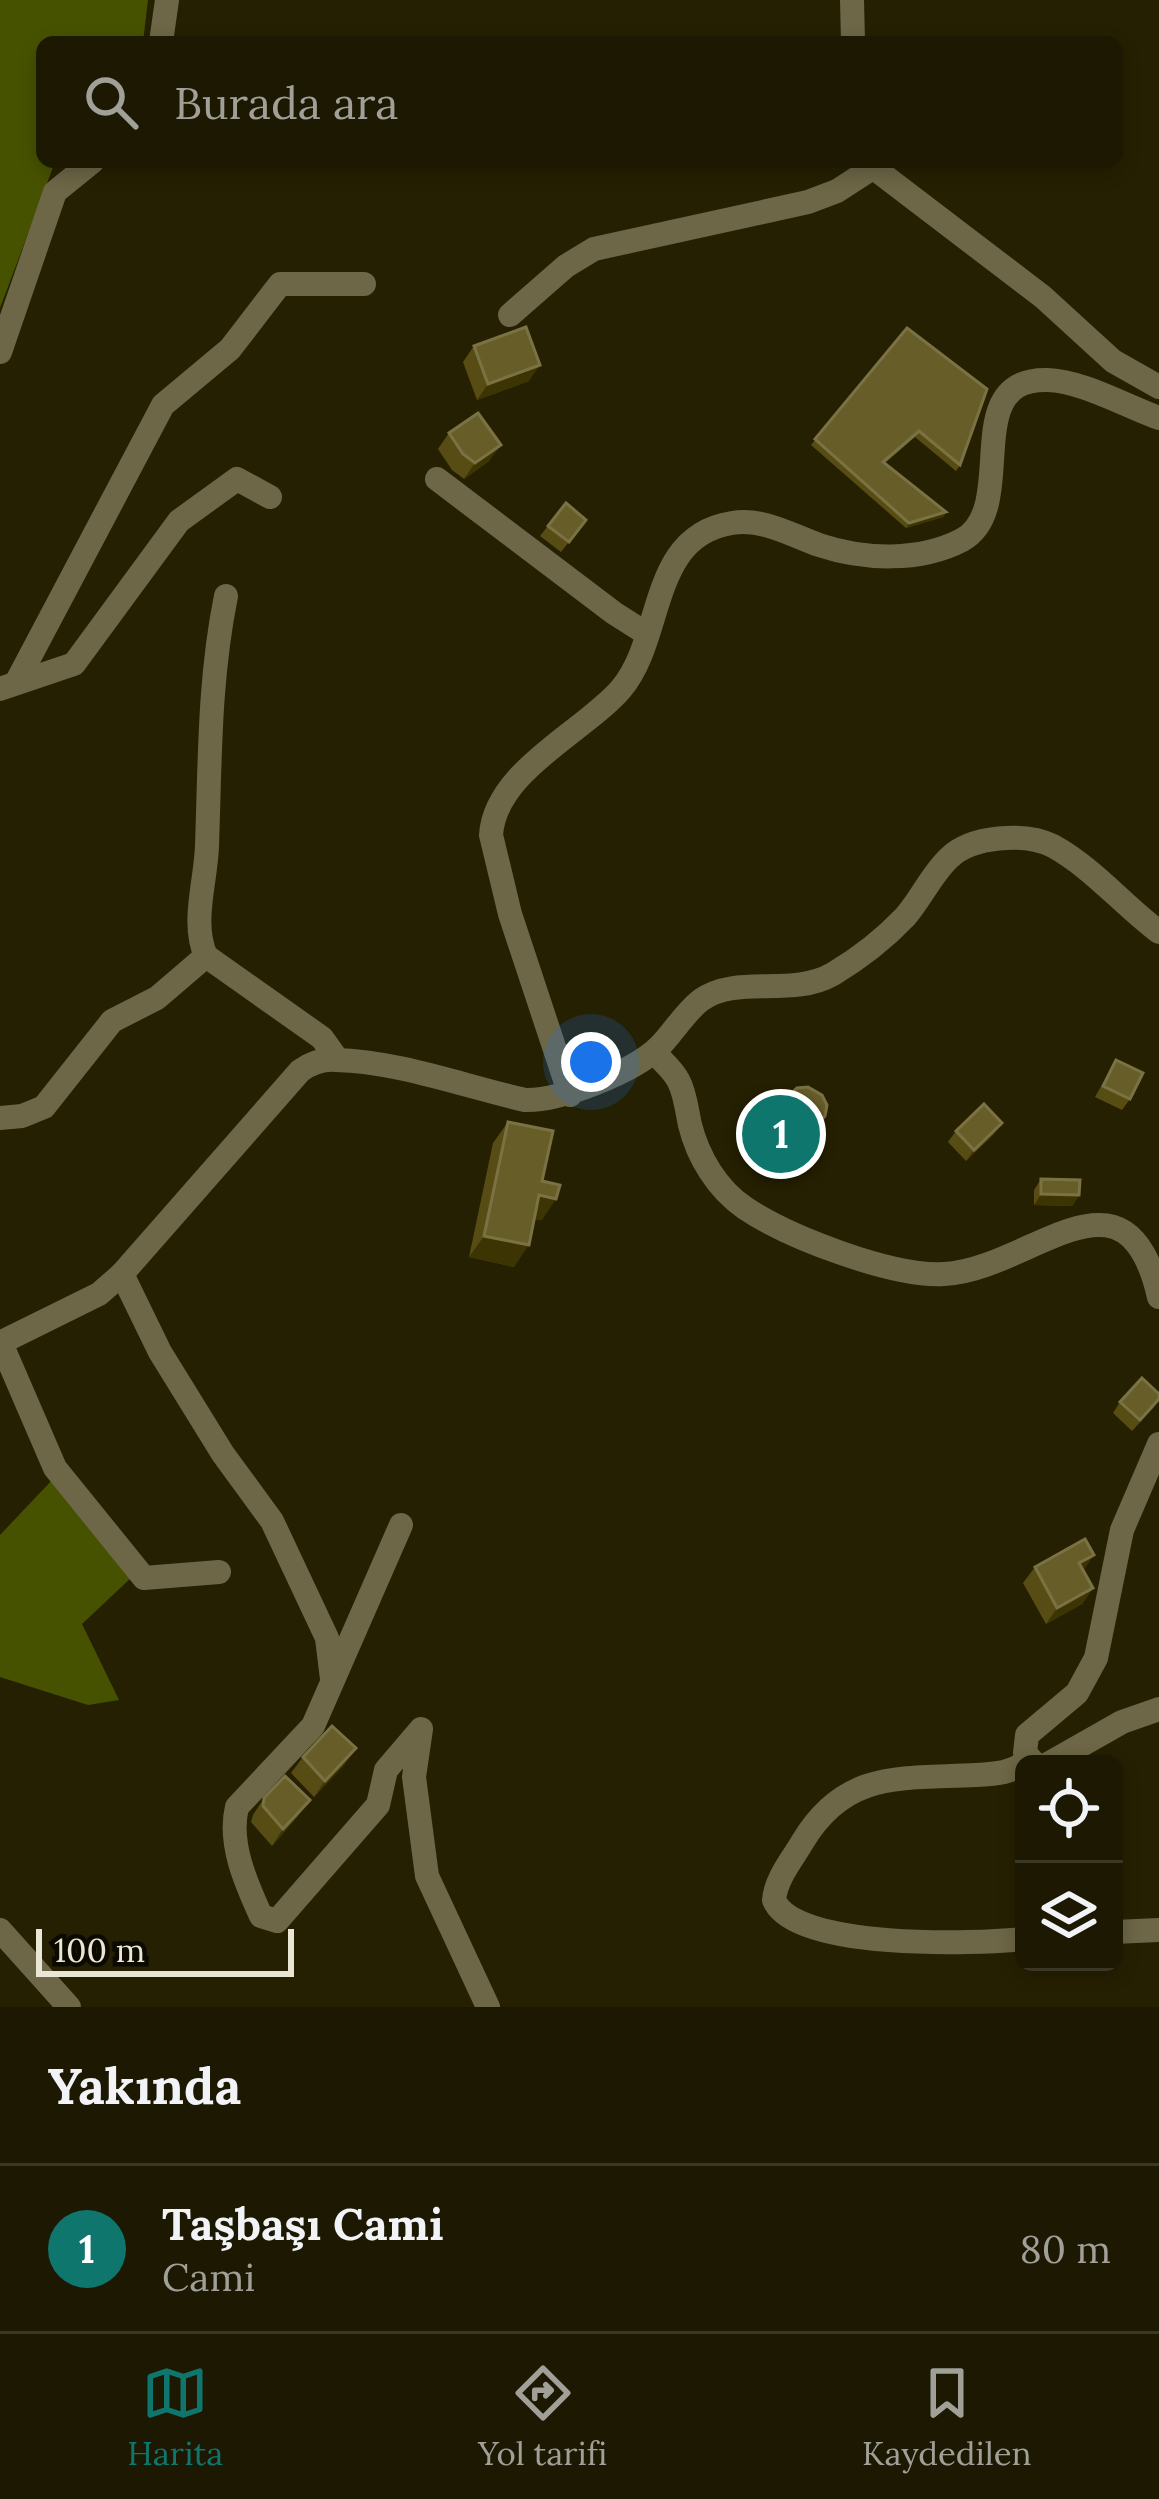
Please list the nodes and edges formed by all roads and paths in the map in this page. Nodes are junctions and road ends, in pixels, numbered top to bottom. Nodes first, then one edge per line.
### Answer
1 (167, 0) edge
2 (852, 0) edge
3 (162, 36) edge
4 (853, 36) edge
5 (85, 168) edge
6 (864, 168) edge
7 (872, 168) edge
8 (364, 284) dead end
9 (510, 315) dead end
10 (0, 352) edge
11 (1159, 387) edge
12 (1159, 418) edge
13 (437, 479) dead end
14 (270, 497) dead end
15 (226, 596) dead end
16 (647, 634) junction
17 (8, 686) edge
18 (1159, 932) edge
19 (206, 956) junction
20 (654, 1052) junction
21 (337, 1059) junction
22 (570, 1095) junction
23 (0, 1118) edge
24 (122, 1274) junction
25 (1159, 1297) edge
26 (1, 1343) edge
27 (1159, 1444) edge
28 (401, 1525) dead end
29 (219, 1572) dead end
30 (332, 1682) junction
31 (1159, 1709) edge
32 (1032, 1755) edge
33 (1052, 1755) edge
34 (1015, 1769) edge
35 (0, 1930) edge
36 (1159, 1930) edge
37 (1123, 1932) edge
38 (1015, 1939) edge
39 (69, 2007) edge
40 (488, 2007) edge

1 - 3 street
2 - 4 street
5 - 10 street
6 - 9 street
7 - 11 street
8 - 17 street
12 - 16 street
13 - 16 street
14 - 17 street
15 - 19 street
16 - 22 street
18 - 20 street
19 - 21 street
19 - 23 street
20 - 22 street
20 - 25 street
21 - 22 street
21 - 24 street
24 - 26 street
24 - 30 street
26 - 29 street
27 - 32 street
28 - 30 street
30 - 40 street
31 - 33 street
34 - 38 street
35 - 39 street
36 - 37 street

